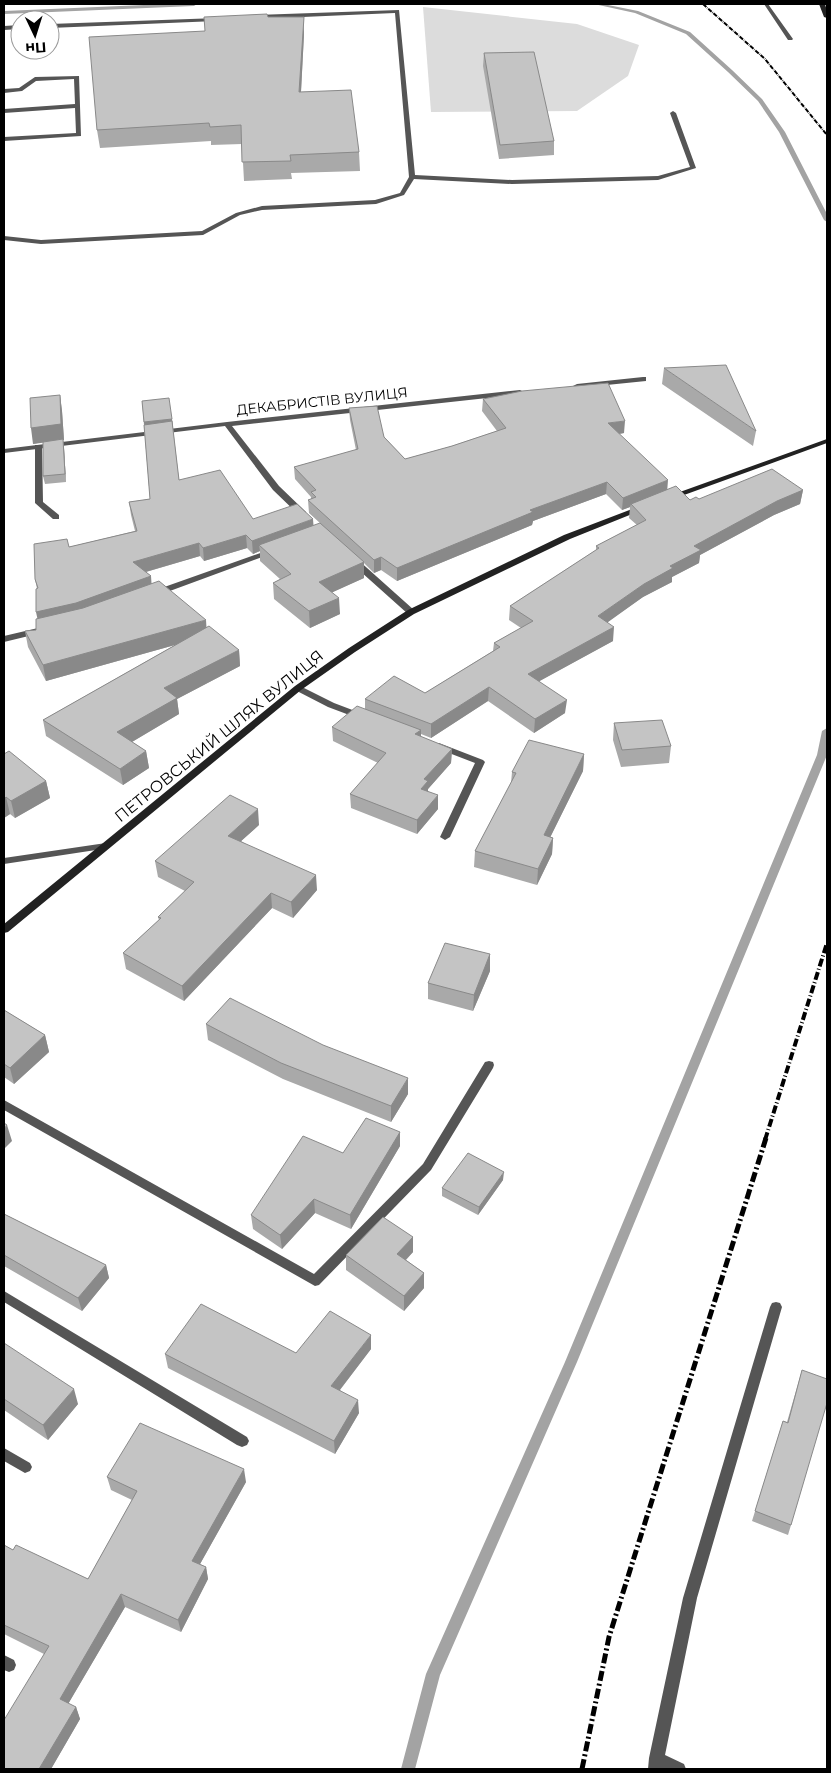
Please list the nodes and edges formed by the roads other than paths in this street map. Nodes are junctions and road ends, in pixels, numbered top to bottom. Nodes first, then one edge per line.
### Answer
1 (766, 4) edge
2 (822, 4) edge
3 (251, 17) edge
4 (827, 17) edge
5 (222, 18) edge
6 (60, 26) edge
7 (790, 39) dead end
8 (4, 92) edge
9 (78, 106) junction
10 (4, 111) edge
11 (672, 113) dead end
12 (4, 139) edge
13 (412, 177) junction
14 (4, 238) edge
15 (643, 379) dead end
16 (564, 388) edge
17 (524, 392) edge
18 (227, 424) junction
19 (827, 441) edge
20 (38, 447) junction
21 (4, 452) edge
22 (56, 517) dead end
23 (309, 521) edge
24 (285, 547) edge
25 (345, 553) edge
26 (147, 597) edge
27 (411, 612) junction
28 (47, 628) edge
29 (4, 639) edge
30 (298, 688) junction
31 (368, 720) edge
32 (434, 744) edge
33 (445, 837) dead end
34 (106, 846) junction
35 (4, 861) edge
36 (4, 928) edge
37 (489, 1065) dead end
38 (4, 1105) edge
39 (4, 1296) edge
40 (776, 1307) dead end
41 (242, 1442) dead end
42 (4, 1454) edge
43 (25, 1467) dead end
44 (655, 1764) edge
45 (679, 1769) edge

1 - 7 street
2 - 4 street
3 - 13 street
5 - 6 street
8 - 9 street
9 - 10 street
9 - 12 street
11 - 13 street
13 - 14 street
15 - 16 street
17 - 18 street, ДЕКАБРИСТІВ ВУЛИЦЯ
18 - 20 street, ДЕКАБРИСТІВ ВУЛИЦЯ
18 - 23 street
19 - 27 street, ПЕТРОВСЬКИЙ ШЛЯХ ВУЛИЦЯ
20 - 21 street, ДЕКАБРИСТІВ ВУЛИЦЯ
20 - 22 street
24 - 26 street
25 - 27 street
27 - 30 street, ПЕТРОВСЬКИЙ ШЛЯХ ВУЛИЦЯ
28 - 29 street
30 - 31 street
30 - 34 street, ПЕТРОВСЬКИЙ ШЛЯХ ВУЛИЦЯ
32 - 33 street
34 - 35 street
34 - 36 street, ПЕТРОВСЬКИЙ ШЛЯХ ВУЛИЦЯ
37 - 38 street
39 - 41 street
40 - 44 street
42 - 43 street
44 - 45 street

